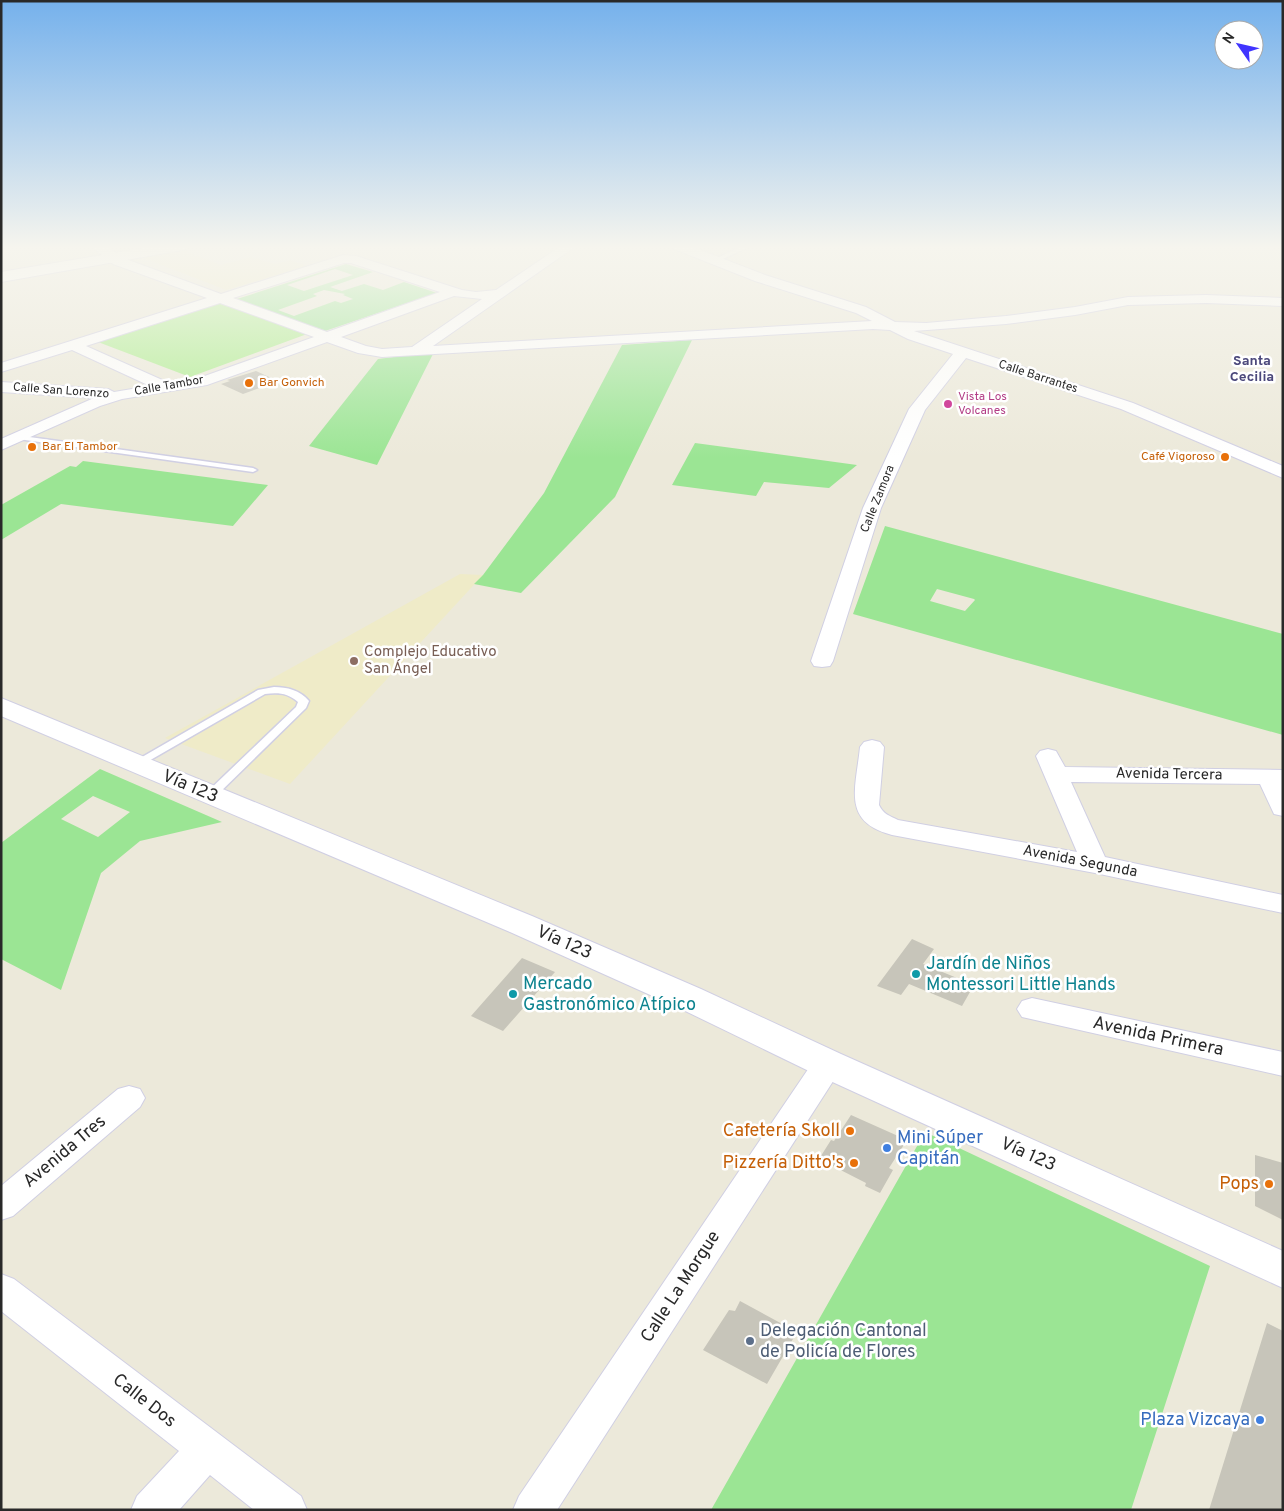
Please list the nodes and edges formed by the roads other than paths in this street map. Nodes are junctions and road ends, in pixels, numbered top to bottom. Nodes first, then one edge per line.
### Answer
1 (163, 317) edge
2 (271, 317) edge
3 (384, 317) edge
4 (464, 317) edge
5 (875, 317) edge
6 (1032, 317) edge
7 (894, 325) junction
8 (327, 337) junction
9 (73, 346) junction
10 (962, 352) junction
11 (412, 353) junction
12 (1, 368) edge
13 (1, 387) edge
14 (168, 388) junction
15 (120, 395) junction
16 (18, 438) junction
17 (1, 445) edge
18 (253, 470) dead end
19 (1282, 473) edge
20 (822, 661) dead end
21 (1, 706) edge
22 (872, 747) dead end
23 (136, 764) junction
24 (1276, 777) edge
25 (210, 795) junction
26 (1283, 808) edge
27 (1095, 864) junction
28 (1283, 904) edge
29 (1032, 1009) dead end
30 (828, 1064) junction
31 (1283, 1064) edge
32 (129, 1098) dead end
33 (1, 1206) edge
34 (1283, 1270) edge
35 (1, 1290) edge
36 (207, 1450) junction
37 (151, 1510) edge
38 (287, 1510) edge
39 (533, 1510) edge

1 - 9 street
2 - 8 street
3 - 8 street, Calle Tambor
4 - 11 street
5 - 7 street, Calle Barrantes
6 - 7 street
7 - 10 street, Calle Barrantes
7 - 11 street
8 - 11 street
8 - 14 street, Calle Tambor
9 - 12 street
9 - 14 street
10 - 19 street, Calle Barrantes
10 - 20 street, Calle Zamora
13 - 15 street, Calle San Lorenzo
14 - 15 street, Calle Tambor
15 - 16 street, Calle Tambor
16 - 17 street, Calle Tambor
16 - 18 lane
21 - 23 main road, Vía 123
22 - 27 street, Avenida Segunda
23 - 25 main road, Vía 123
23 - 25 lane
24 - 26 street
24 - 27 street, Avenida Tercera
25 - 30 main road, Vía 123
27 - 28 street, Avenida Segunda
29 - 31 street, Avenida Primera
30 - 34 main road, Vía 123
30 - 39 street, Calle La Morgue
32 - 33 street, Avenida Tres
35 - 36 street, Calle Dos
36 - 37 street
36 - 38 street, Calle Dos

